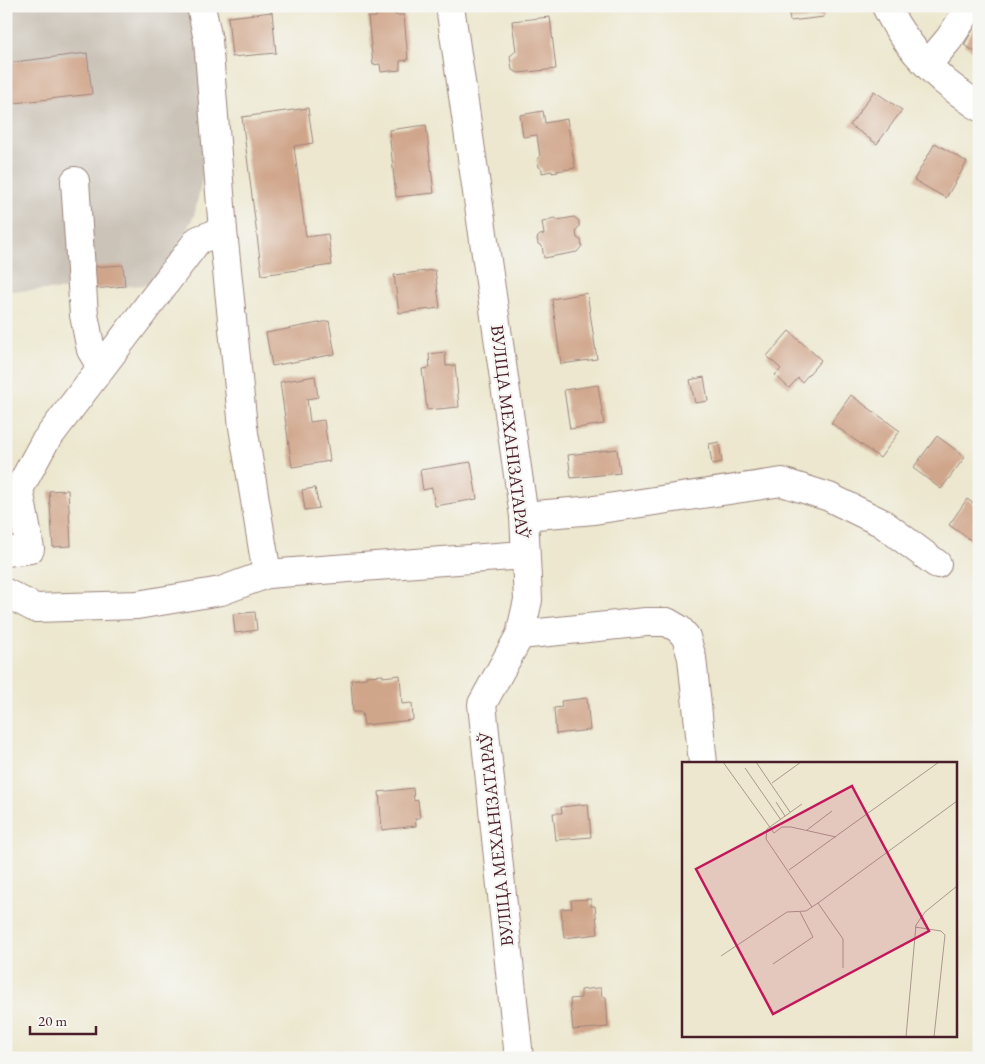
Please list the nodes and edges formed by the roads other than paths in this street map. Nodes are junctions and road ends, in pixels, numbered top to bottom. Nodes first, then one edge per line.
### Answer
1 (201, 6) edge
2 (450, 6) edge
3 (886, 6) edge
4 (971, 6) edge
5 (928, 64) junction
6 (979, 107) edge
7 (75, 181) dead end
8 (223, 230) junction
9 (101, 367) junction
10 (524, 516) junction
11 (6, 552) edge
12 (525, 555) junction
13 (937, 564) dead end
14 (268, 574) junction
15 (6, 593) edge
16 (520, 635) junction
17 (703, 762) edge
18 (518, 1058) edge

1 - 8 street
2 - 10 street, ВУЛІЦА МЕХАНІЗАТАРАЎ
3 - 5 street
4 - 5 street
5 - 6 street
7 - 9 street
8 - 9 street
8 - 14 street
9 - 11 street
10 - 12 street, ВУЛІЦА МЕХАНІЗАТАРАЎ
10 - 13 street
12 - 14 street
12 - 16 street, ВУЛІЦА МЕХАНІЗАТАРАЎ
14 - 15 street
16 - 17 street
16 - 18 street, ВУЛІЦА МЕХАНІЗАТАРАЎ

